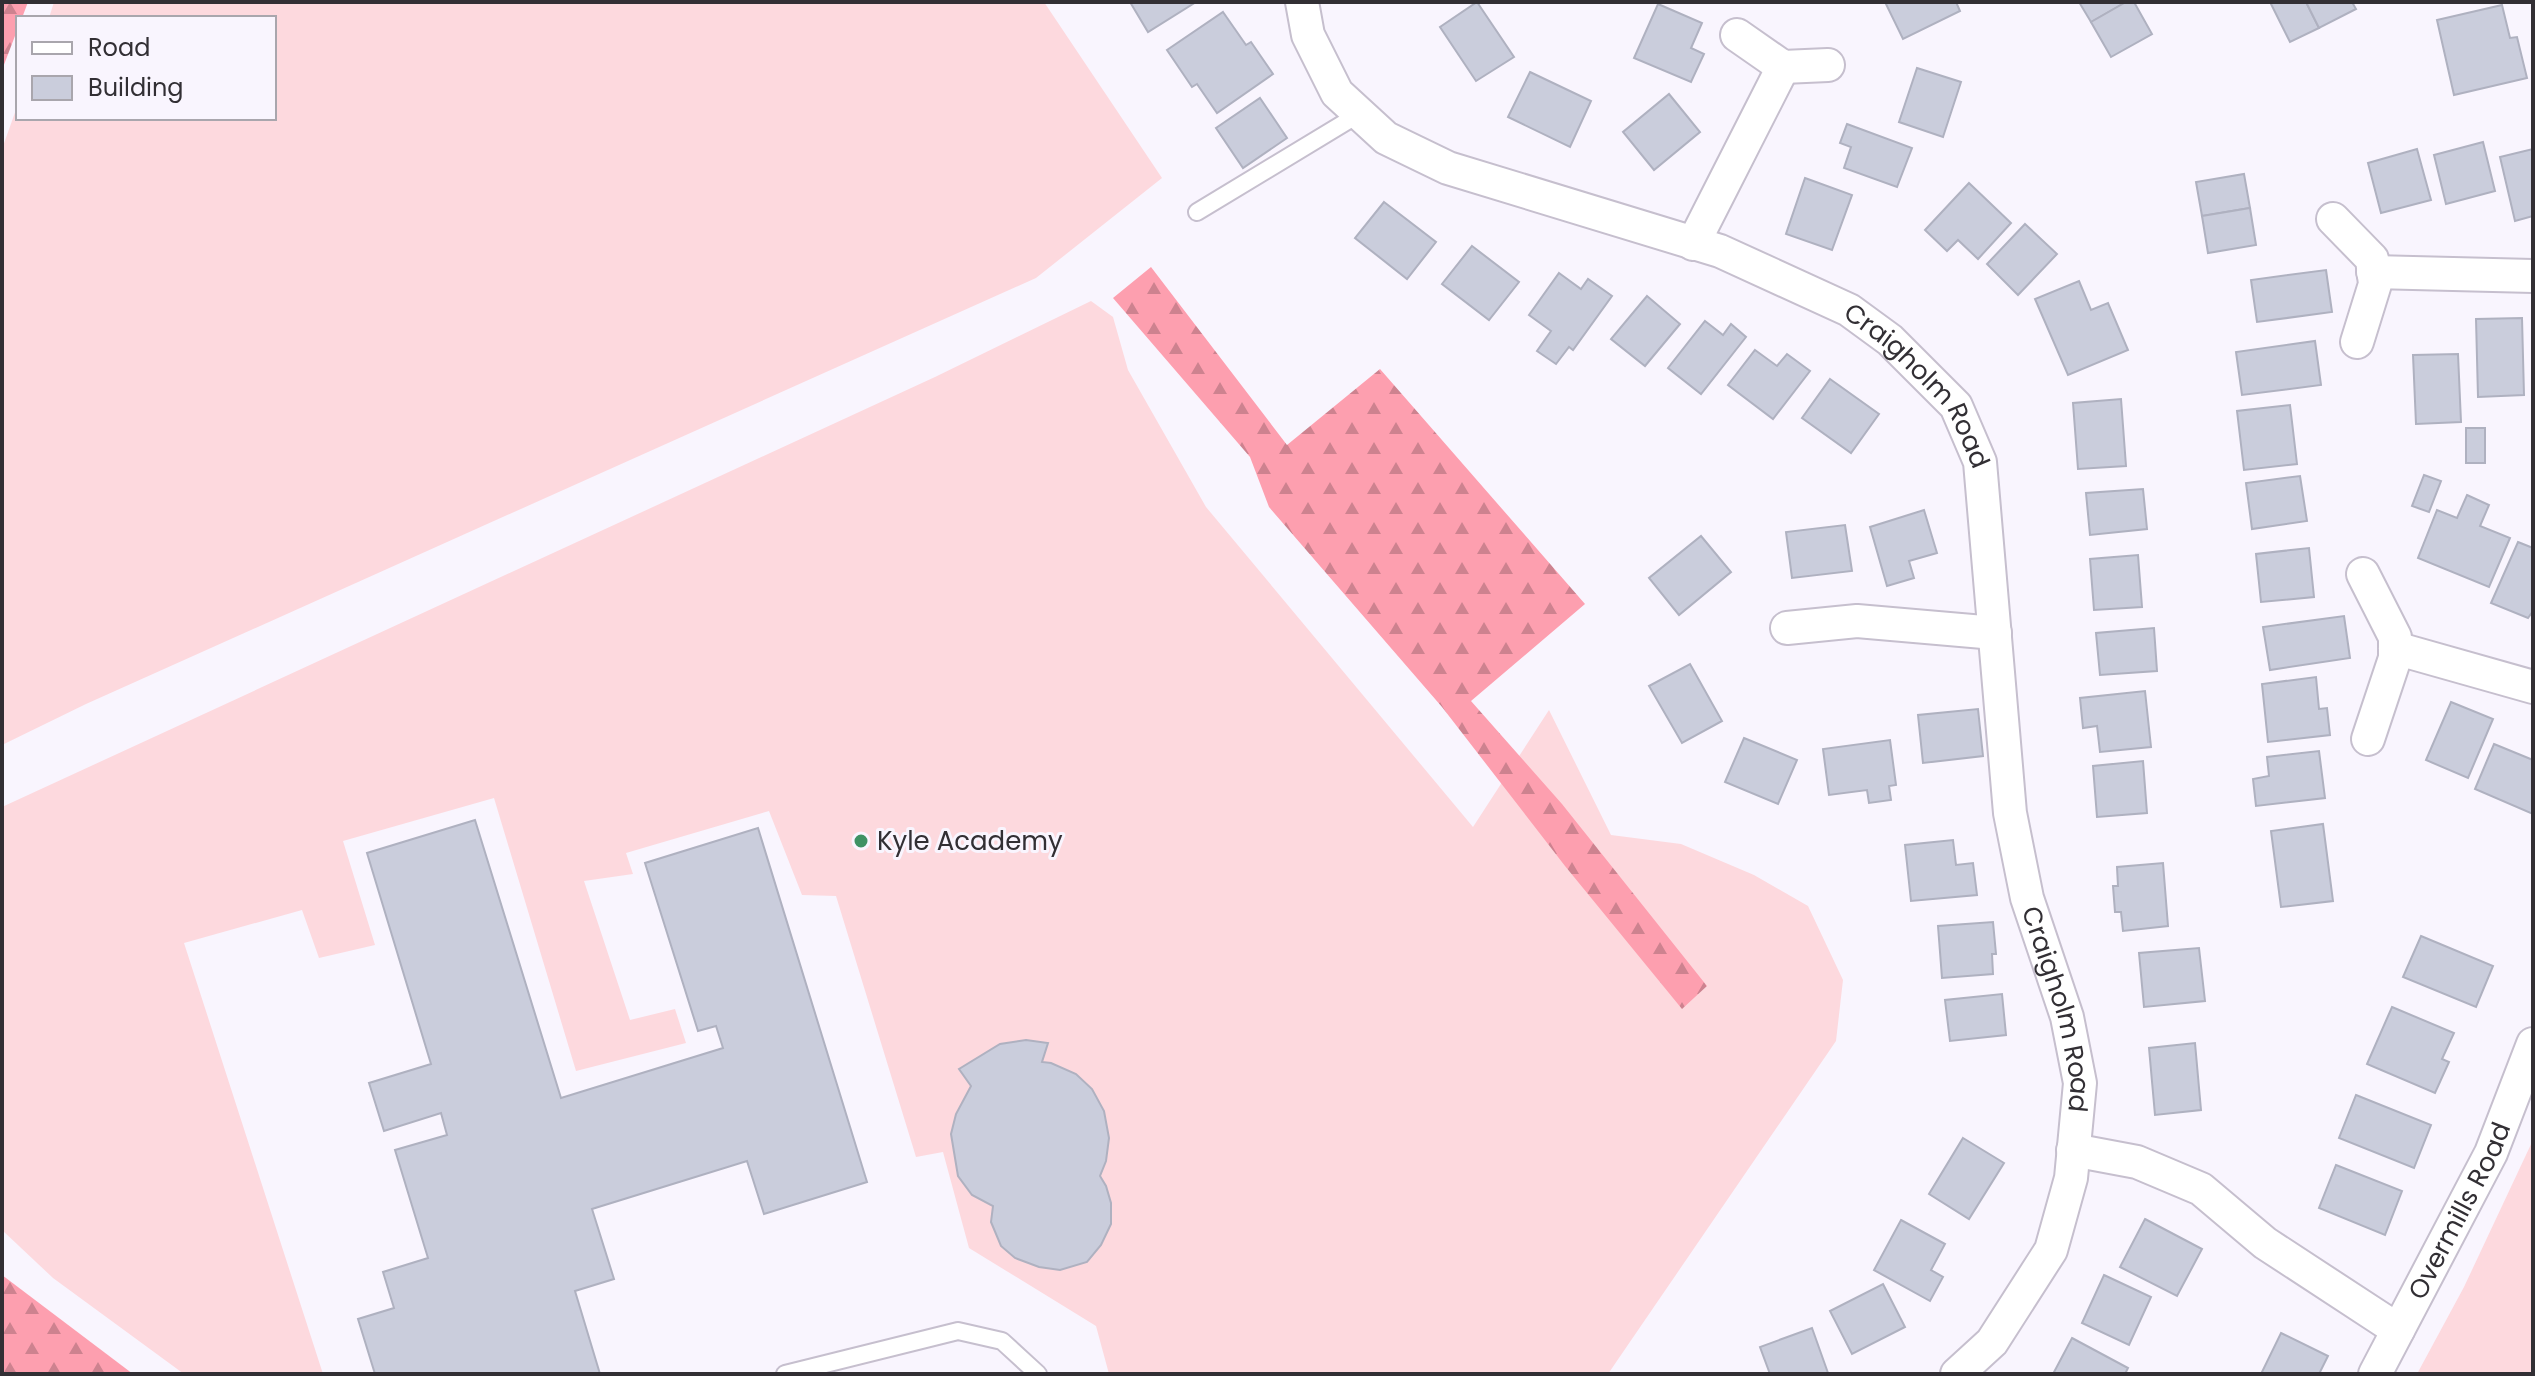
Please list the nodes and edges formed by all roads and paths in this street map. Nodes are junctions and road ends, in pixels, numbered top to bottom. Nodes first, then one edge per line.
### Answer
1 (1302, 2) edge
2 (1737, 35) dead end
3 (1828, 65) dead end
4 (1783, 67) junction
5 (1359, 114) junction
6 (1197, 212) dead end
7 (2333, 219) dead end
8 (1693, 244) junction
9 (2373, 272) junction
10 (2533, 276) edge
11 (2357, 342) dead end
12 (2363, 574) dead end
13 (1787, 628) dead end
14 (1995, 633) junction
15 (2395, 648) junction
16 (2533, 687) edge
17 (2368, 739) dead end
18 (2533, 1044) edge
19 (2073, 1150) junction
20 (2398, 1330) junction
21 (785, 1374) edge
22 (1038, 1374) edge
23 (1957, 1374) edge
24 (2375, 1374) edge

1 - 5 street
2 - 4 street
3 - 4 street
4 - 8 street
5 - 6 lane
5 - 8 street, Craigholm Road
7 - 9 street
8 - 14 street, Craigholm Road
9 - 10 street
9 - 11 street
12 - 15 street
13 - 14 street
14 - 19 street, Craigholm Road
15 - 16 street
15 - 17 street
18 - 20 street, Overmills Road
19 - 20 street, Craigholm Road
19 - 23 street, Craigholm Road
20 - 24 street, Overmills Road
21 - 22 lane

